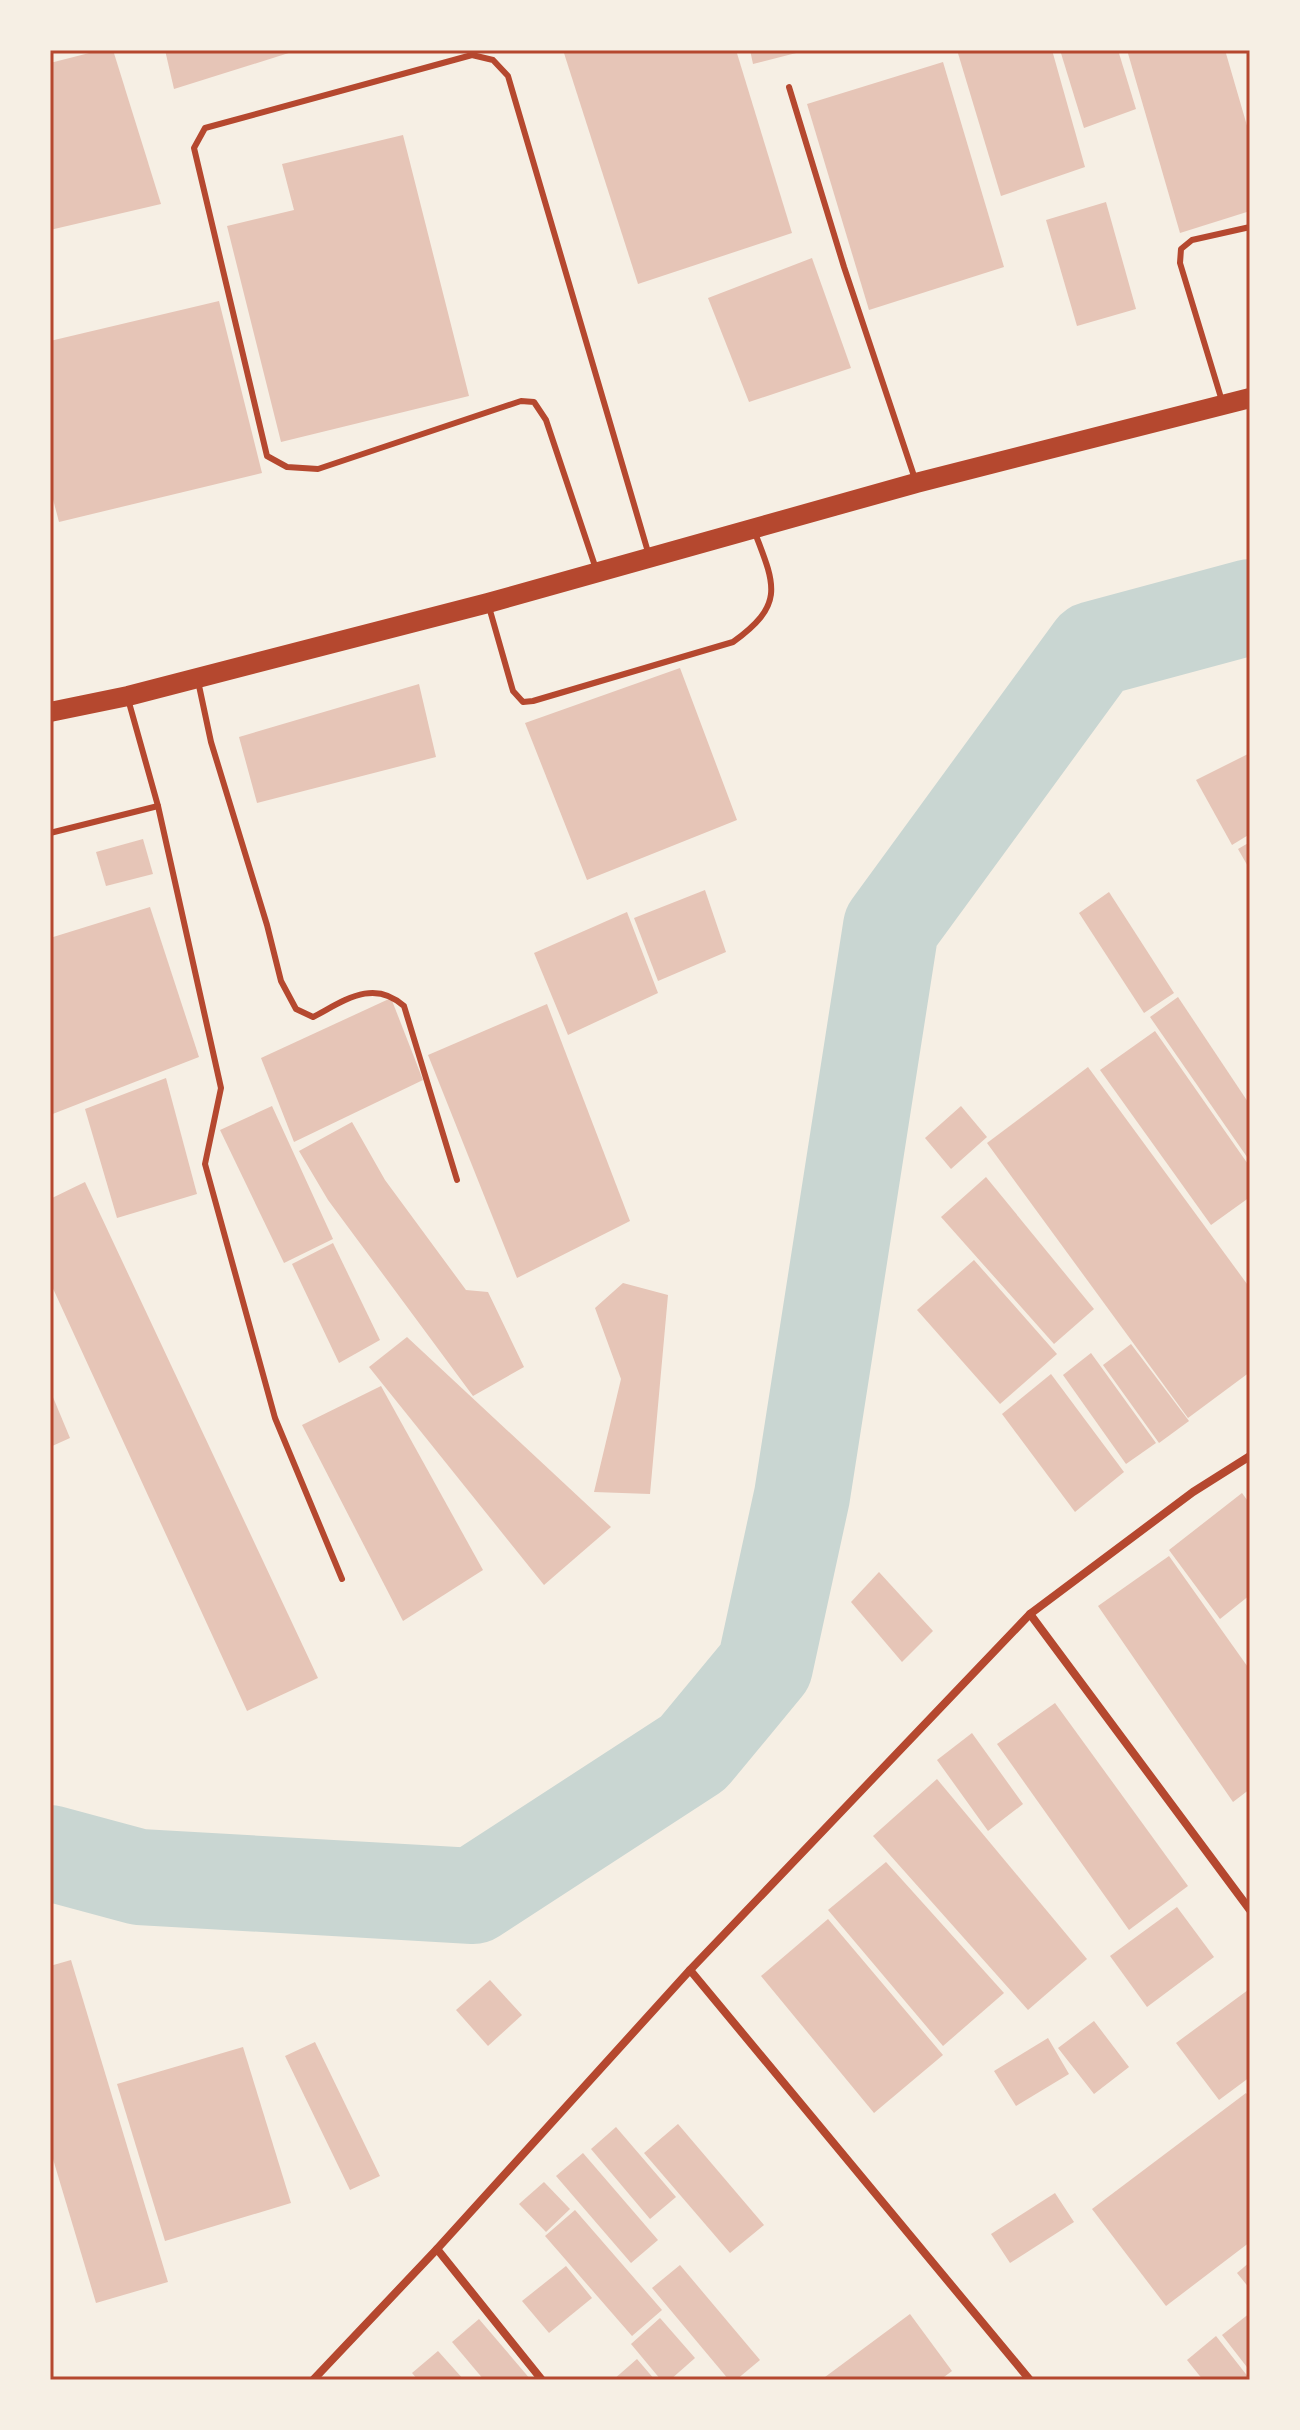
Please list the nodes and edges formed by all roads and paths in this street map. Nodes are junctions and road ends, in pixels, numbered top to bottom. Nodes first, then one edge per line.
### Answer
1 (789, 87) dead end
2 (1250, 227) edge
3 (1250, 398) edge
4 (1223, 405) junction
5 (916, 483) junction
6 (753, 530) junction
7 (649, 556) junction
8 (596, 571) junction
9 (488, 603) junction
10 (197, 677) junction
11 (128, 696) junction
12 (50, 712) edge
13 (158, 806) junction
14 (50, 833) edge
15 (457, 1180) dead end
16 (1250, 1456) edge
17 (342, 1579) dead end
18 (1030, 1614) junction
19 (1250, 1910) edge
20 (690, 1970) junction
21 (437, 2249) junction
22 (313, 2380) edge
23 (542, 2380) edge
24 (1030, 2380) edge

1 - 5 lane
2 - 4 lane
3 - 4 main road
4 - 5 main road
5 - 6 main road
6 - 7 main road
6 - 9 lane
7 - 8 main road
7 - 8 lane
8 - 9 main road
9 - 10 main road
10 - 11 main road
10 - 15 lane
11 - 12 main road
11 - 13 lane
13 - 14 lane
13 - 17 lane
16 - 18 street
18 - 19 street
18 - 20 street
20 - 21 street
20 - 24 street
21 - 22 street
21 - 23 street

